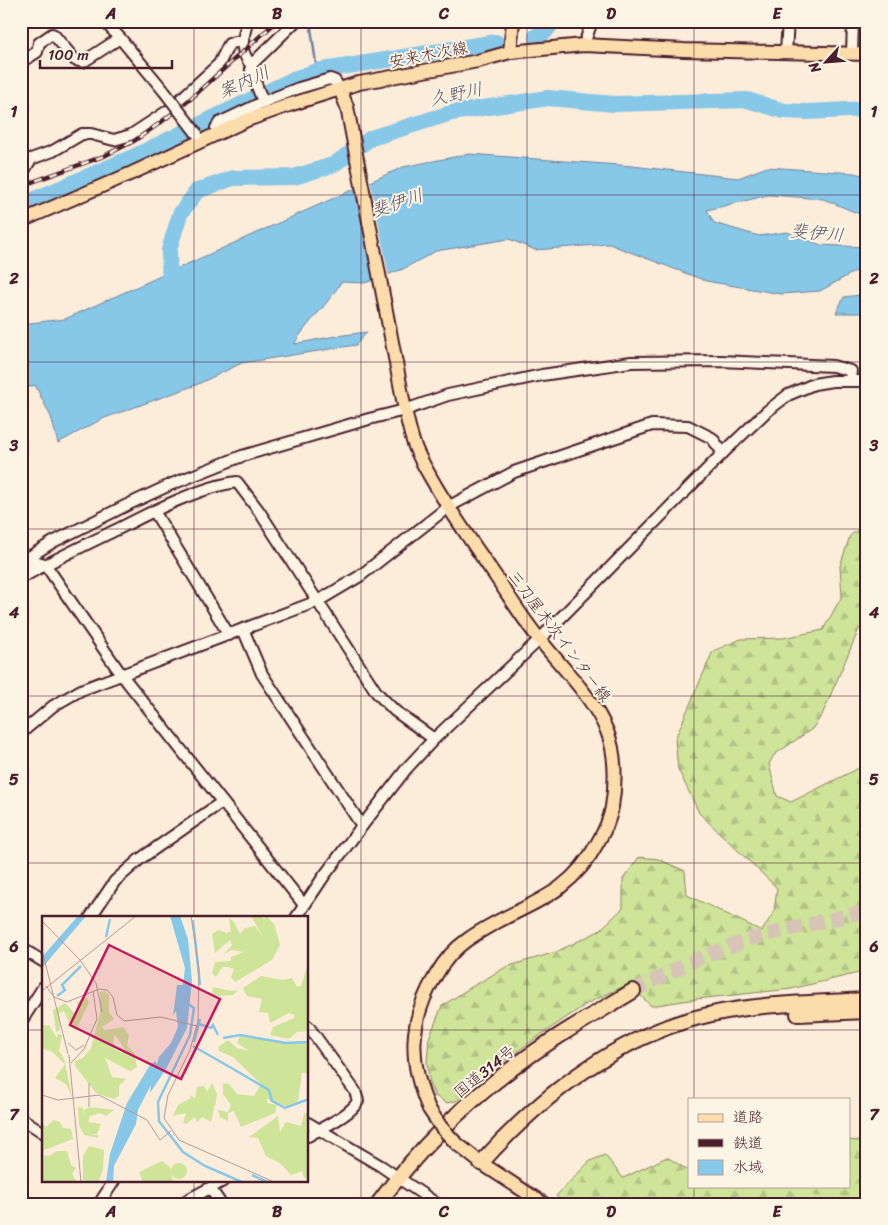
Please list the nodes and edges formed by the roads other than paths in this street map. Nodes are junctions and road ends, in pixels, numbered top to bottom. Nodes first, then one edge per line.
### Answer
1 (104, 21) edge
2 (247, 21) edge
3 (296, 21) edge
4 (513, 21) edge
5 (592, 21) edge
6 (788, 21) edge
7 (853, 21) edge
8 (120, 38) junction
9 (242, 42) junction
10 (584, 45) junction
11 (510, 52) junction
12 (786, 52) junction
13 (852, 54) junction
14 (867, 54) edge
15 (21, 62) edge
16 (251, 65) junction
17 (340, 89) junction
18 (261, 96) junction
19 (219, 132) junction
20 (200, 137) junction
21 (21, 176) edge
22 (21, 221) edge
23 (850, 380) junction
24 (867, 381) edge
25 (405, 405) junction
26 (723, 453) junction
27 (448, 507) junction
28 (154, 511) junction
29 (21, 562) edge
30 (45, 564) junction
31 (21, 569) edge
32 (21, 578) edge
33 (318, 601) junction
34 (243, 629) junction
35 (229, 635) junction
36 (540, 640) junction
37 (121, 674) junction
38 (21, 733) edge
39 (434, 739) junction
40 (222, 802) junction
41 (362, 826) junction
42 (304, 905) junction
43 (91, 916) edge
44 (297, 916) edge
45 (21, 948) edge
46 (42, 961) edge
47 (42, 989) edge
48 (633, 991) tunnel mouth
49 (867, 1000) edge
50 (867, 1011) edge
51 (21, 1022) edge
52 (309, 1027) edge
53 (21, 1118) edge
54 (309, 1124) edge
55 (320, 1129) junction
56 (42, 1132) edge
57 (309, 1135) edge
58 (481, 1163) junction
59 (398, 1177) junction
60 (113, 1182) edge
61 (221, 1182) edge
62 (210, 1188) junction
63 (99, 1204) edge
64 (180, 1204) edge
65 (221, 1204) edge
66 (378, 1204) edge
67 (437, 1204) edge
68 (544, 1204) edge

1 - 8 street
2 - 9 street
3 - 16 street
4 - 11 main road
5 - 10 street
6 - 12 street
7 - 13 street
8 - 15 street
8 - 20 street, bridge
9 - 16 street
9 - 21 street
10 - 11 main road, 安来木次線
10 - 12 main road, 安来木次線
11 - 17 main road, 安来木次線
12 - 13 main road, 安来木次線
13 - 14 main road, 安来木次線
16 - 18 street
17 - 18 street
17 - 19 main road, 安来木次線
17 - 25 main road, 三刀屋木次インター線
18 - 19 street
19 - 20 main road, 安来木次線
20 - 22 main road, 安来木次線
23 - 24 street
23 - 25 street
23 - 26 street
25 - 27 main road, 三刀屋木次インター線
25 - 29 street
26 - 27 street
26 - 36 street
27 - 33 street
27 - 36 main road, 三刀屋木次インター線
28 - 30 street
28 - 33 street
28 - 35 street
30 - 31 street
30 - 32 street
30 - 37 street
33 - 34 street
33 - 39 street
34 - 35 street
34 - 41 street
35 - 37 street
36 - 39 street
36 - 58 main road, 三刀屋木次インター線, bridge
37 - 38 street
37 - 40 street
39 - 41 street
40 - 42 street
40 - 43 street
41 - 42 street
42 - 44 street
45 - 46 street
47 - 51 street
48 - 59 highway, 国道314号
49 - 58 highway
50 - 58 highway
52 - 55 street
53 - 56 street
54 - 55 street
55 - 57 street
55 - 59 street
58 - 68 main road, 三刀屋木次インター線
59 - 66 highway, 国道314号
59 - 67 street
60 - 63 street
61 - 62 street
62 - 64 street
62 - 65 street

